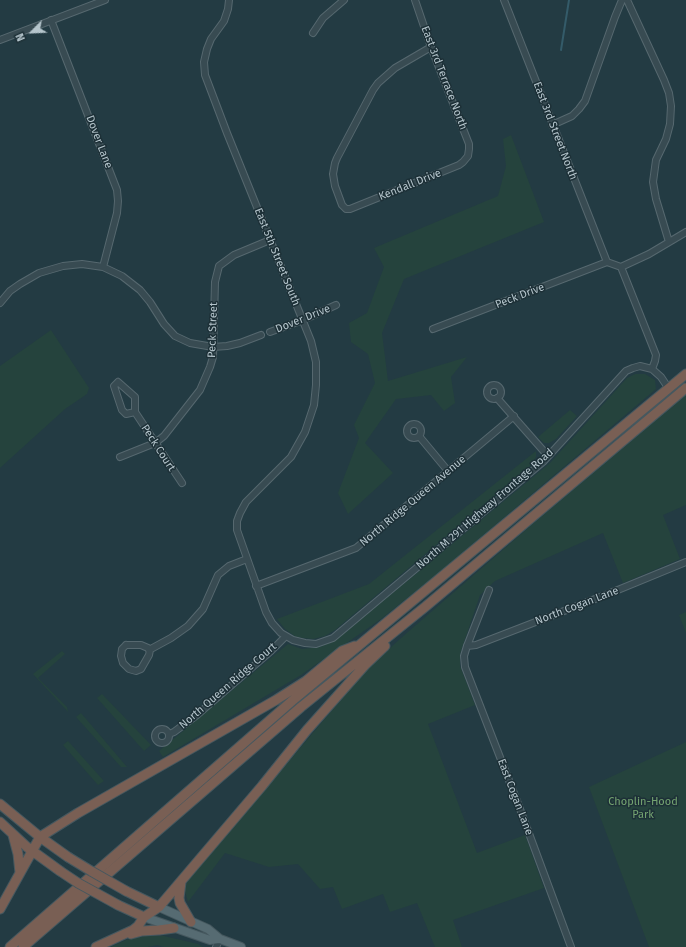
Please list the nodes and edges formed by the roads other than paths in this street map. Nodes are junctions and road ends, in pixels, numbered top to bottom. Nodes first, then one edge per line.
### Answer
1 (105, 0) edge
2 (229, 0) edge
3 (344, 0) edge
4 (415, 0) edge
5 (504, 0) edge
6 (622, 0) edge
7 (627, 0) edge
8 (51, 20) junction
9 (313, 33) dead end
10 (0, 40) edge
11 (431, 47) junction
12 (552, 125) junction
13 (468, 156) joint
14 (686, 232) edge
15 (270, 240) junction
16 (669, 242) junction
17 (608, 262) junction
18 (103, 267) junction
19 (622, 267) junction
20 (0, 303) edge
21 (336, 305) dead end
22 (302, 320) junction
23 (432, 329) dead end
24 (270, 332) dead end
25 (261, 335) dead end
26 (213, 347) junction
27 (652, 369) junction
28 (686, 374) edge
29 (686, 388) edge
30 (669, 389) junction
31 (497, 398) dead end
32 (136, 412) junction
33 (514, 416) junction
34 (419, 436) dead end
35 (155, 443) junction
36 (548, 456) junction
37 (120, 457) dead end
38 (448, 471) junction
39 (182, 483) dead end
40 (247, 559) junction
41 (686, 562) edge
42 (256, 586) junction
43 (488, 590) dead end
44 (425, 607) junction
45 (286, 636) junction
46 (362, 643) junction
47 (467, 646) junction
48 (150, 650) junction
49 (169, 734) dead end
50 (0, 804) edge
51 (0, 822) edge
52 (57, 826) junction
53 (30, 829) junction
54 (13, 835) junction
55 (40, 837) junction
56 (32, 851) junction
57 (20, 874) junction
58 (181, 882) junction
59 (159, 907) junction
60 (0, 909) edge
61 (144, 917) junction
62 (191, 922) junction
63 (174, 928) junction
64 (116, 938) junction
65 (220, 939) junction
66 (10, 947) edge
67 (24, 947) edge
68 (96, 947) edge
69 (216, 947) edge
70 (241, 947) edge
71 (571, 947) edge

1 - 8 street
2 - 15 street, East 5th Street South
3 - 9 street
4 - 11 street, East 3rd Terrace North
5 - 12 street, East 3rd Street North
6 - 12 street
7 - 16 street
8 - 10 street
8 - 18 street, Dover Lane
11 - 13 street, East 3rd Terrace North
11 - 13 street, Kendall Drive
12 - 17 street, East 3rd Street North
14 - 16 street
15 - 22 street, East 5th Street South
15 - 26 street, Peck Street
16 - 19 street
17 - 19 street
17 - 23 street, Peck Drive
18 - 20 street, Dover Drive
18 - 26 street, Dover Drive
19 - 27 street
21 - 22 street, Dover Drive
22 - 24 street, Dover Drive
22 - 40 street, East 5th Street South
25 - 26 street, Dover Drive
26 - 35 street, Peck Street
27 - 30 street
27 - 36 street, North M 291 Highway Frontage Road
28 - 30 highway
29 - 44 highway
30 - 46 highway
31 - 33 street
32 - 32 street, Peck Court
32 - 35 street, Peck Court
33 - 36 street
33 - 38 street, North Ridge Queen Avenue
34 - 38 street
35 - 37 street, Peck Street
35 - 39 street, Peck Court
36 - 45 street, North M 291 Highway Frontage Road
38 - 42 street, North Ridge Queen Avenue
40 - 42 street
40 - 48 street
41 - 47 street, North Cogan Lane
42 - 45 street
43 - 47 street, East Cogan Lane
44 - 58 highway
44 - 67 highway
45 - 49 street, North Queen Ridge Court
46 - 52 highway
46 - 66 highway
47 - 71 street, East Cogan Lane
48 - 48 street
50 - 53 highway
51 - 54 highway
52 - 53 highway
52 - 55 highway
53 - 55 highway
54 - 56 highway
54 - 57 highway
55 - 56 highway
55 - 59 highway, bridge
56 - 57 highway
56 - 61 highway, bridge
57 - 60 highway
58 - 59 highway
58 - 62 highway
59 - 61 highway
59 - 62 main road
61 - 63 main road
61 - 64 highway
62 - 65 main road
63 - 64 highway
63 - 65 main road
64 - 68 highway
65 - 69 street
65 - 70 main road

